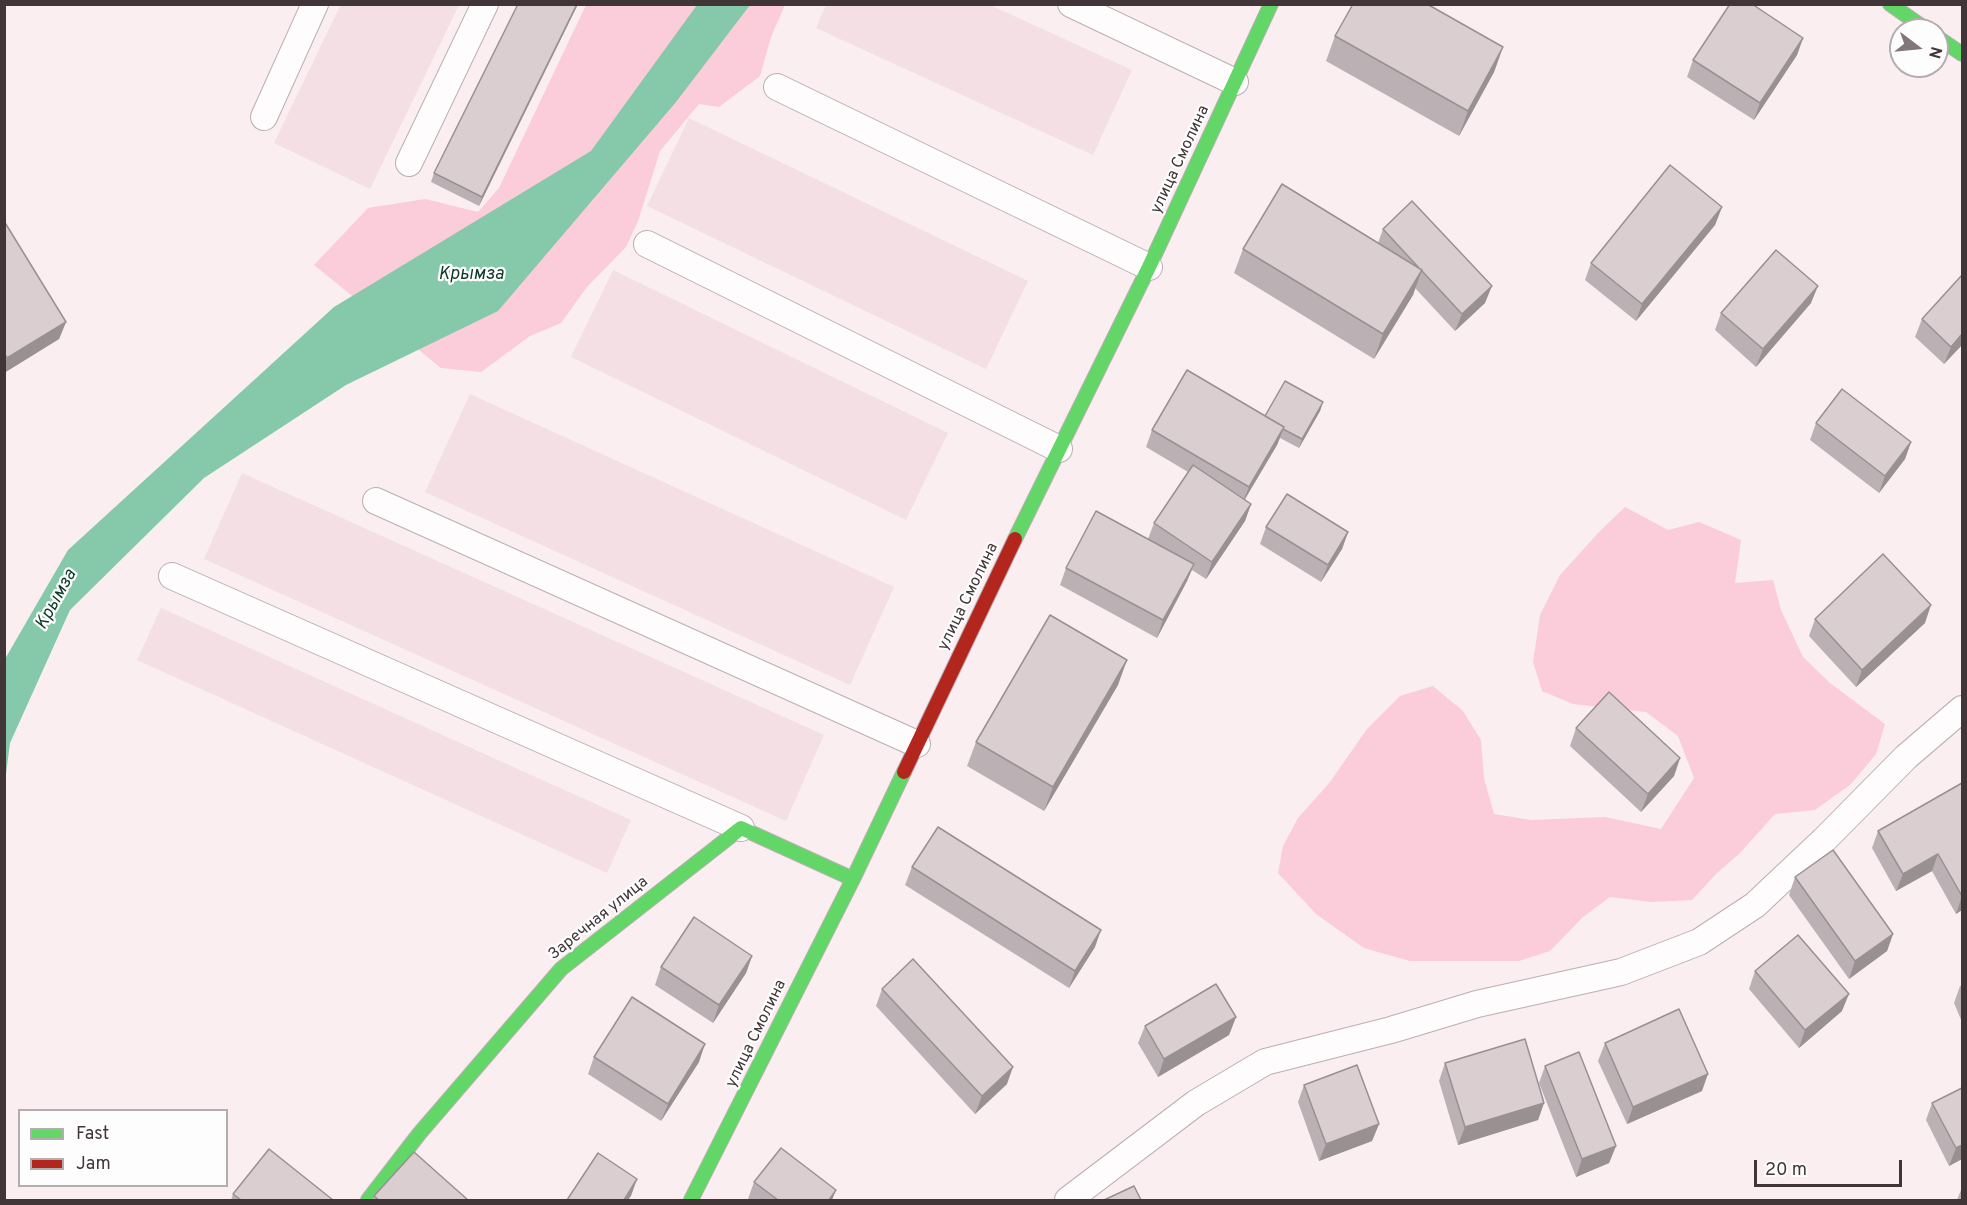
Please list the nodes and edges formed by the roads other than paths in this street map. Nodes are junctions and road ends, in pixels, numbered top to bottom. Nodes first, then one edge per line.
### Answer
1 (315, 4) edge
2 (486, 4) edge
3 (1071, 4) edge
4 (1271, 4) edge
5 (1890, 4) edge
6 (1910, 18) edge
7 (1949, 45) edge
8 (1962, 54) edge
9 (1235, 82) junction
10 (777, 87) dead end
11 (264, 117) dead end
12 (409, 163) dead end
13 (647, 244) dead end
14 (1149, 267) junction
15 (1059, 449) junction
16 (376, 501) dead end
17 (172, 576) dead end
18 (1962, 709) edge
19 (917, 744) junction
20 (741, 828) junction
21 (853, 879) junction
22 (368, 1200) edge
23 (691, 1200) edge
24 (1068, 1200) edge

1 - 11 lane
2 - 12 lane
3 - 9 lane
4 - 9 street, улица Смолина
5 - 6 street
7 - 8 street
9 - 14 street, улица Смолина
10 - 14 lane
13 - 15 lane
14 - 15 street, улица Смолина
15 - 19 street, улица Смолина
16 - 19 lane
17 - 20 lane
18 - 24 lane
19 - 21 street, улица Смолина
20 - 21 street
20 - 22 street, Заречная улица
21 - 23 street, улица Смолина

